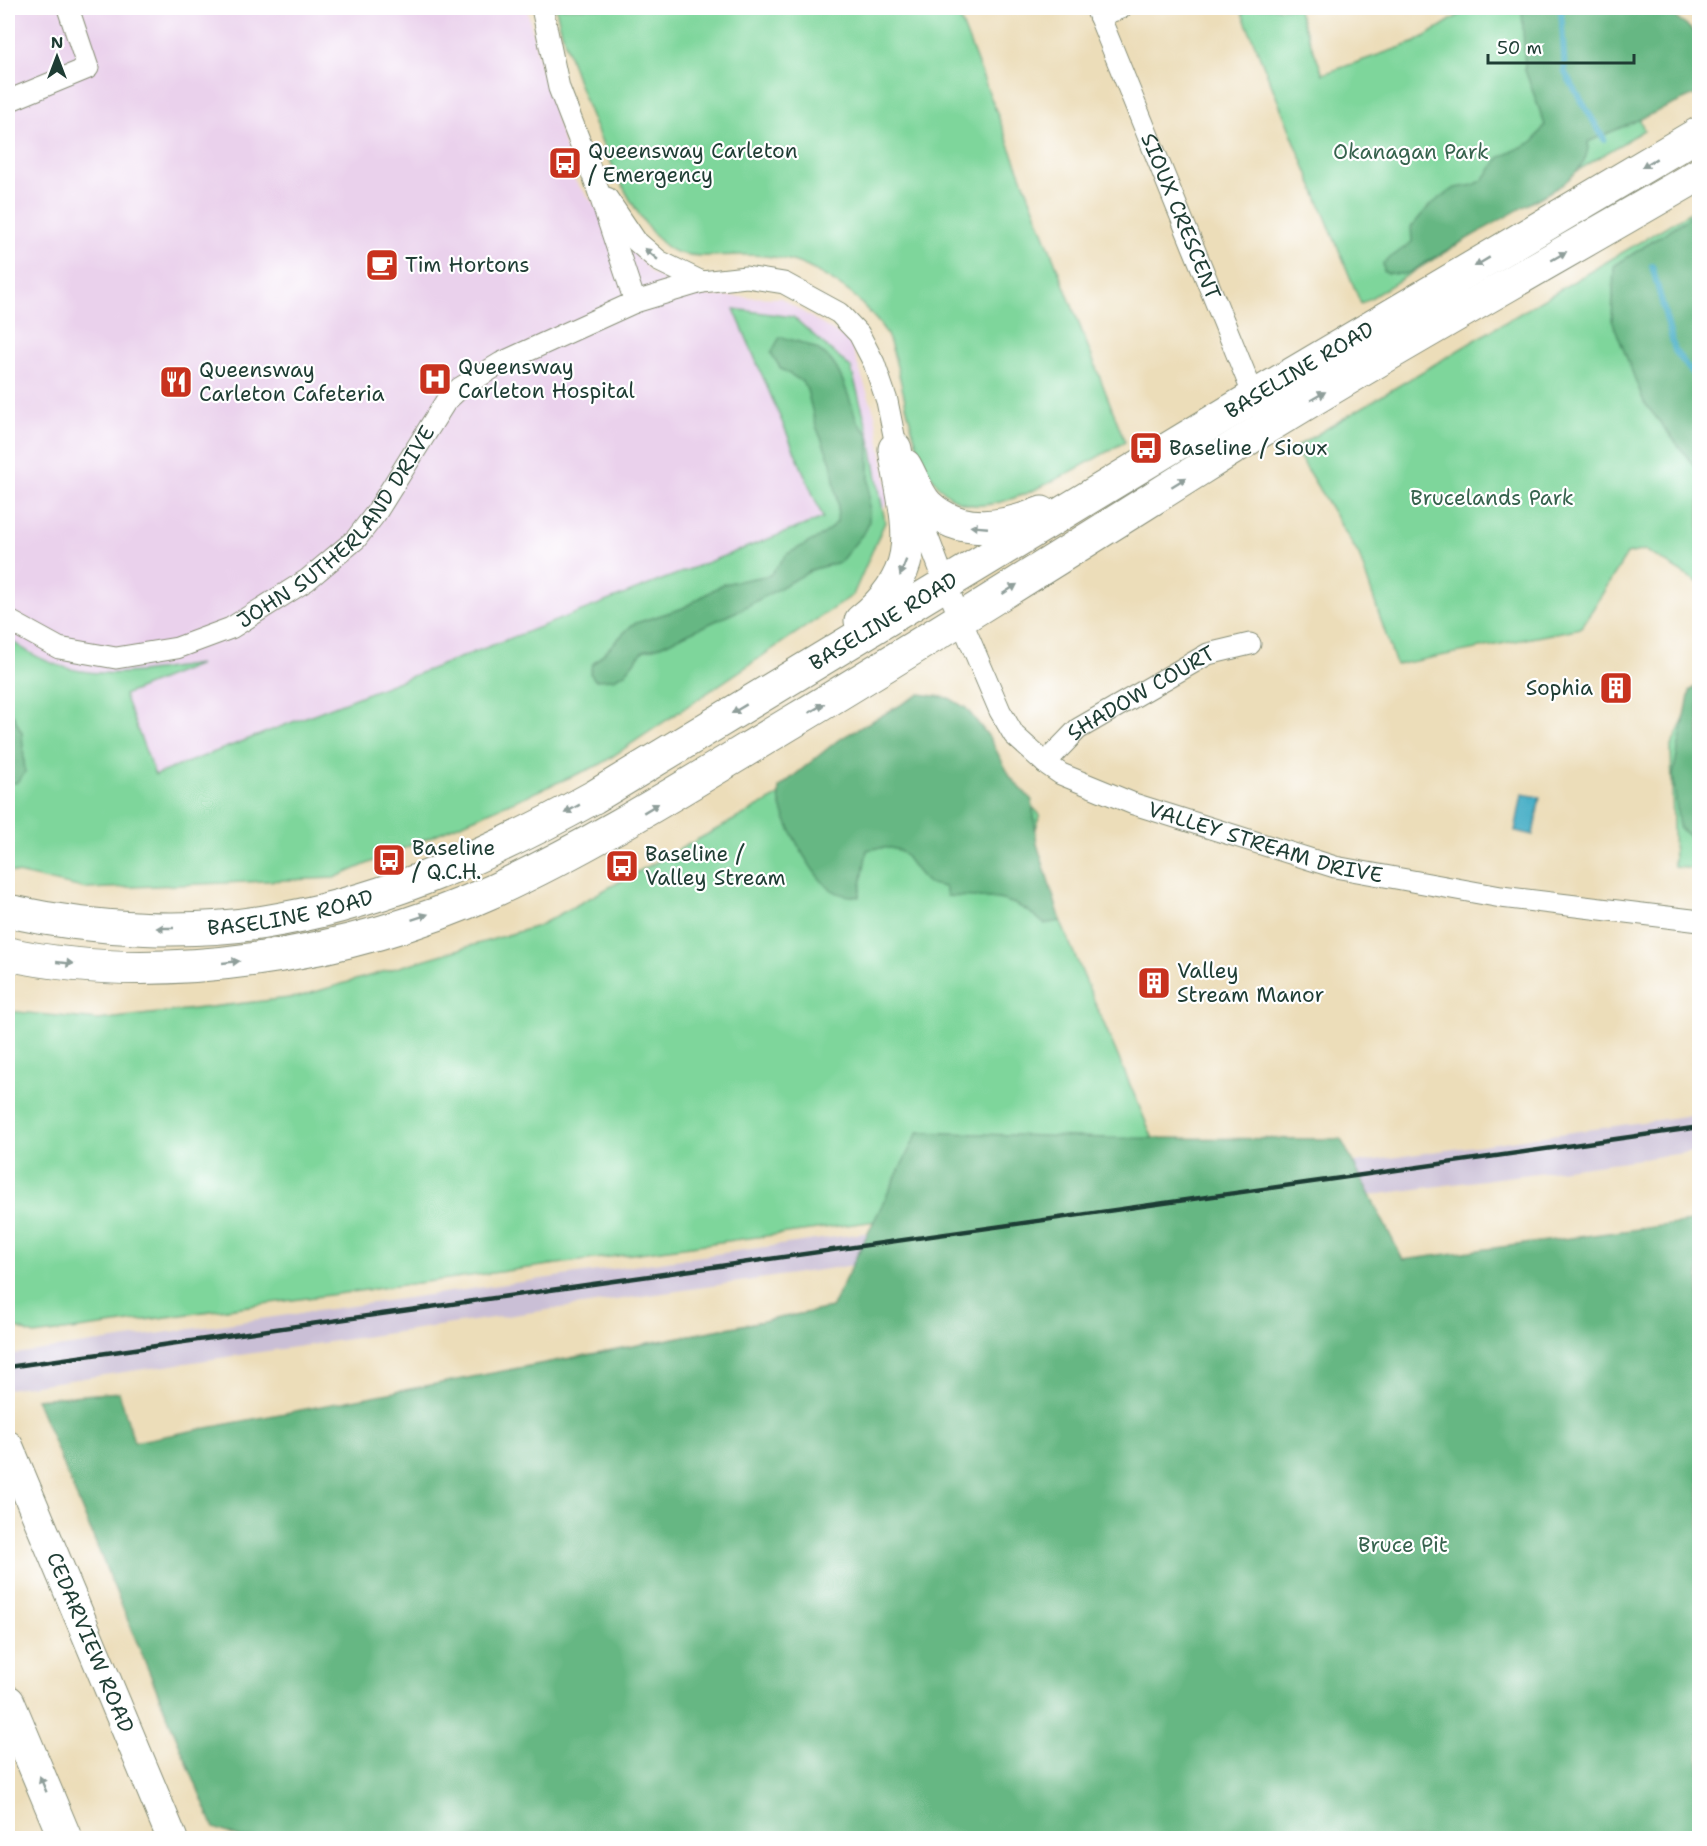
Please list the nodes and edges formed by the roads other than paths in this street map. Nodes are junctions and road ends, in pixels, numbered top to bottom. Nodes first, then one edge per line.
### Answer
1 (68, 8) edge
2 (542, 8) edge
3 (1121, 8) edge
4 (1098, 12) edge
5 (8, 101) edge
6 (1700, 133) edge
7 (1700, 174) edge
8 (594, 181) junction
9 (702, 282) junction
10 (635, 302) junction
11 (1261, 412) junction
12 (895, 449) junction
13 (1113, 484) junction
14 (946, 585) junction
15 (8, 620) edge
16 (961, 621) junction
17 (1250, 644) dead end
18 (789, 679) junction
19 (1044, 763) junction
20 (8, 911) edge
21 (1700, 921) edge
22 (8, 954) edge
23 (8, 1446) edge
24 (8, 1702) edge
25 (65, 1839) edge
26 (172, 1839) edge

1 - 5 street
2 - 8 street
3 - 4 street
4 - 11 street, SIOUX CRESCENT
6 -> 11 main road, BASELINE ROAD
11 -> 7 main road, BASELINE ROAD
9 -> 8 street
8 - 10 street
9 - 10 street, JOHN SUTHERLAND DRIVE
9 - 12 street, JOHN SUTHERLAND DRIVE
10 - 15 street, JOHN SUTHERLAND DRIVE
11 - 13 main road, BASELINE ROAD
16 -> 11 main road, BASELINE ROAD
13 -> 12 main road
12 - 14 street, JOHN SUTHERLAND DRIVE
12 -> 18 main road
13 - 14 main road, BASELINE ROAD
14 - 16 street, VALLEY STREAM DRIVE
14 - 18 main road, BASELINE ROAD
16 - 19 street, VALLEY STREAM DRIVE
22 -> 16 main road, BASELINE ROAD
17 - 19 street, SHADOW COURT
18 -> 20 main road, BASELINE ROAD
19 - 21 street, VALLEY STREAM DRIVE
23 - 26 main road, CEDARVIEW ROAD
25 -> 24 main road

